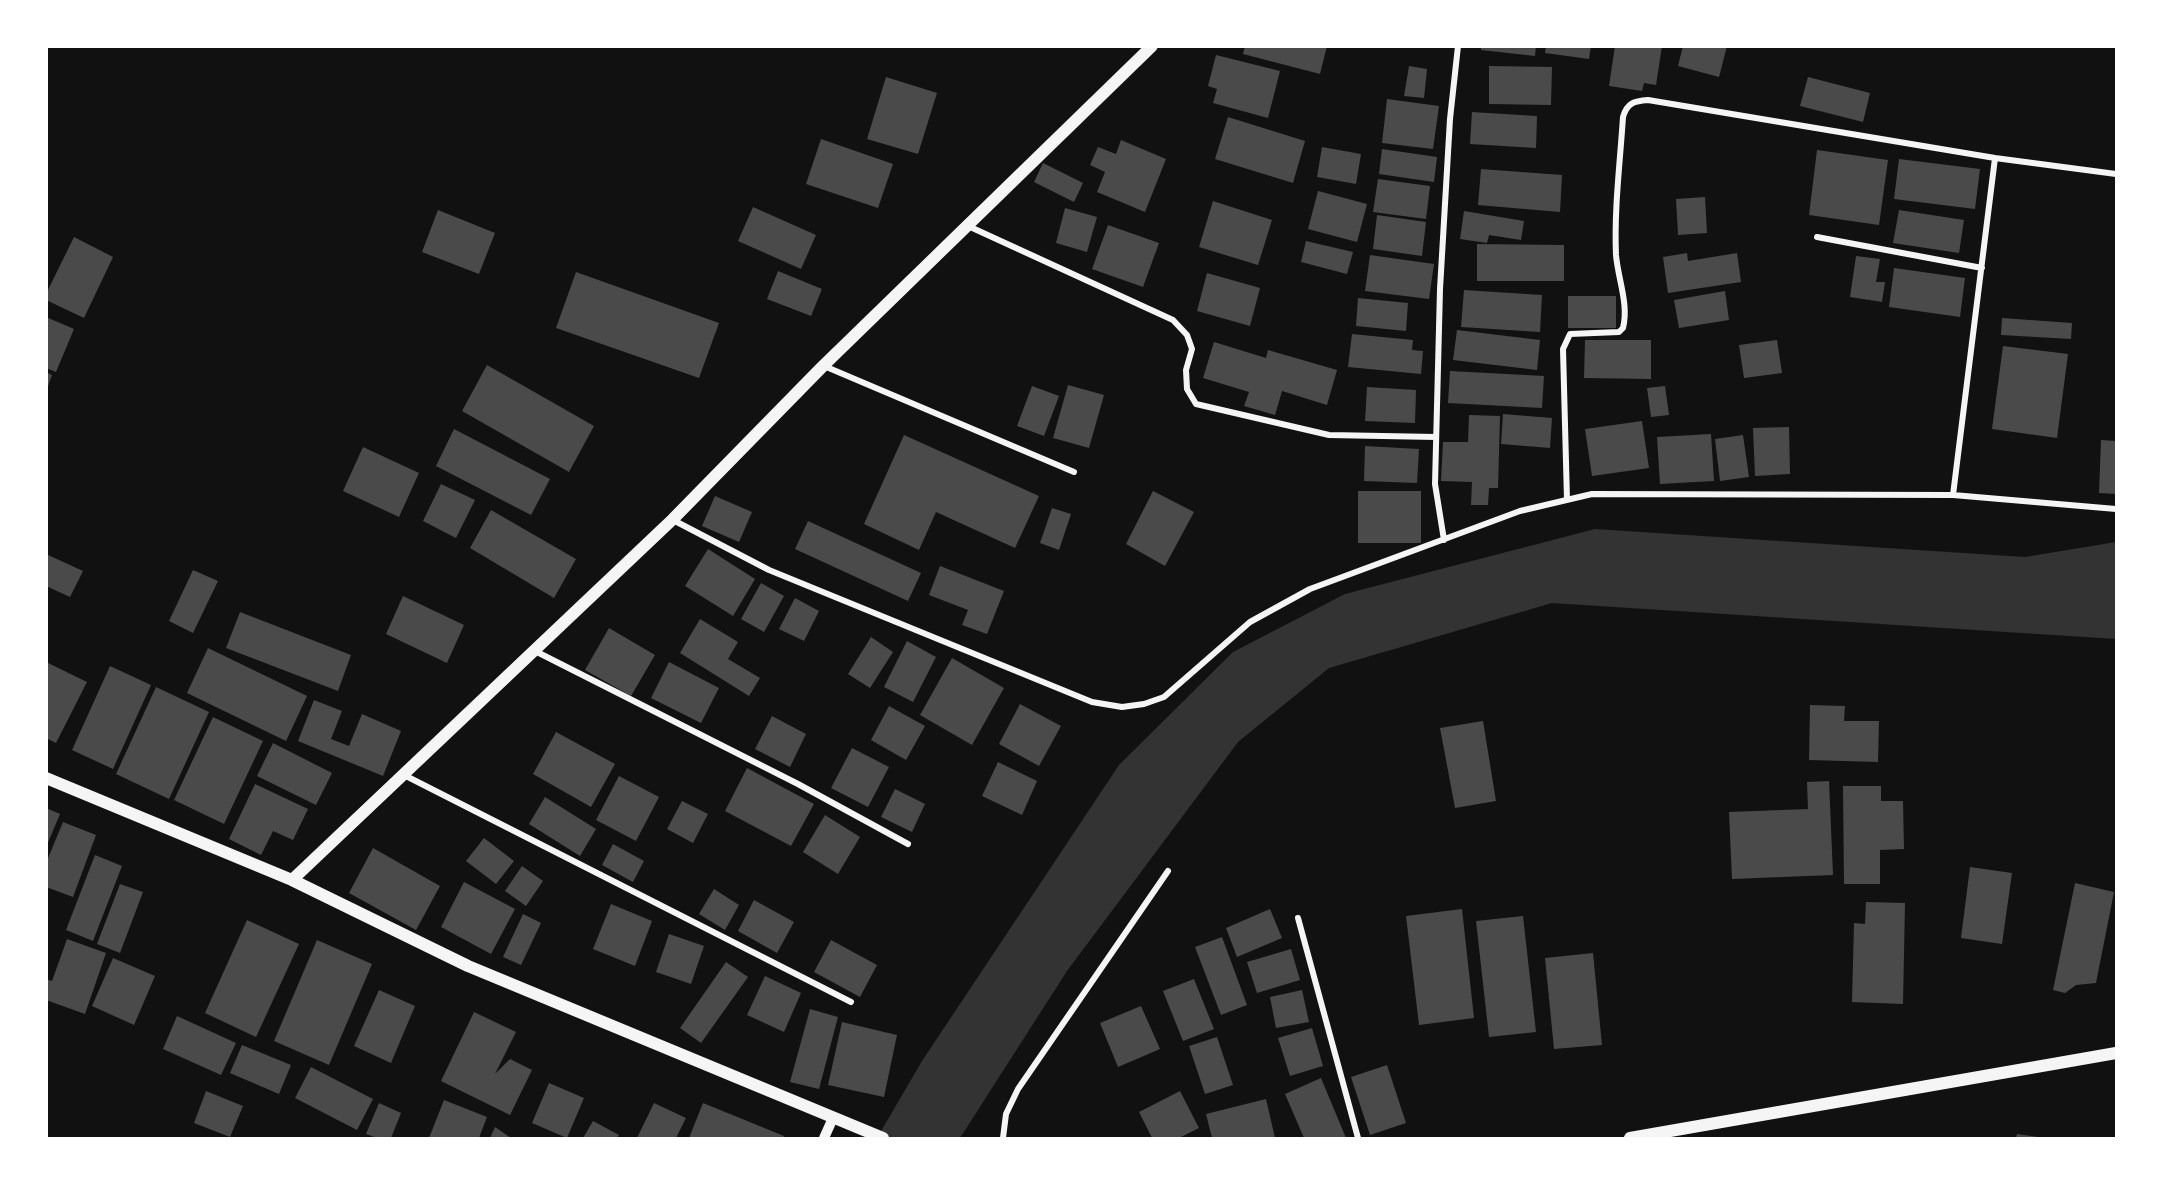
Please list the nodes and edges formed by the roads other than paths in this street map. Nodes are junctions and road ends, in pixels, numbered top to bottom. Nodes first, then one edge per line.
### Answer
1 (1152, 46) edge
2 (1458, 46) edge
3 (1995, 158) junction
4 (2116, 174) edge
5 (968, 226) junction
6 (1816, 237) dead end
7 (1982, 268) junction
8 (823, 366) junction
9 (1436, 436) junction
10 (1074, 472) dead end
11 (1953, 495) junction
12 (1568, 500) junction
13 (2116, 509) edge
14 (673, 519) junction
15 (1444, 540) junction
16 (532, 650) junction
17 (402, 773) junction
18 (46, 778) edge
19 (908, 844) dead end
20 (1168, 871) dead end
21 (292, 880) junction
22 (1298, 918) dead end
23 (851, 1002) dead end
24 (2116, 1053) edge
25 (832, 1118) junction
26 (824, 1138) edge
27 (883, 1138) edge
28 (1003, 1138) edge
29 (1358, 1138) edge
30 (1630, 1138) edge

1 - 5 main road
2 - 9 street
3 - 4 street
3 - 7 street
3 - 12 street
5 - 8 main road
5 - 9 street
6 - 7 street
7 - 11 street
8 - 10 street
8 - 14 main road
9 - 15 street
11 - 12 street
11 - 13 street
12 - 15 street
14 - 15 street
14 - 16 main road
16 - 17 main road
16 - 19 street
17 - 21 main road
17 - 23 street
18 - 21 main road
20 - 28 street
21 - 25 main road
22 - 29 street
24 - 30 main road
25 - 26 street
25 - 27 main road

